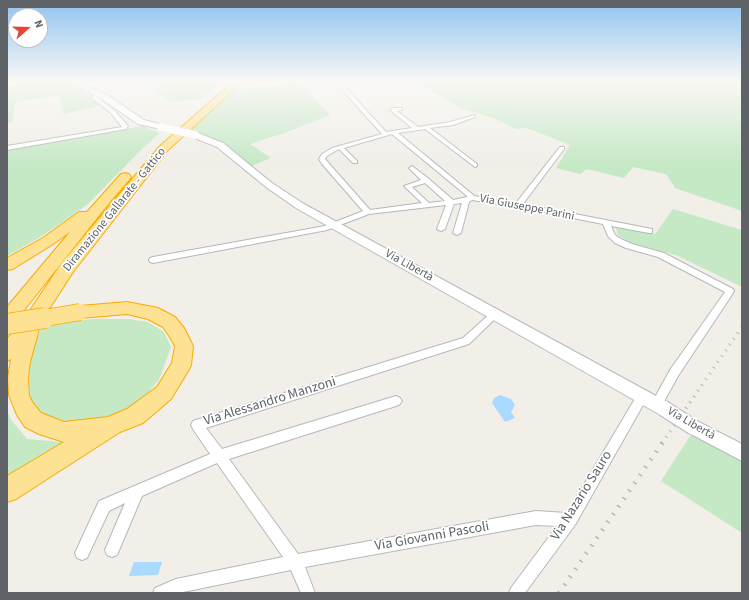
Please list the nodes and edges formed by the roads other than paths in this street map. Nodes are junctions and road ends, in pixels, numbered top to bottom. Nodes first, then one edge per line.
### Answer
1 (110, 110) edge
2 (123, 110) edge
3 (197, 110) edge
4 (207, 110) edge
5 (363, 110) edge
6 (393, 110) edge
7 (473, 116) dead end
8 (425, 127) junction
9 (416, 128) junction
10 (393, 132) junction
11 (385, 134) junction
12 (340, 147) junction
13 (7, 148) edge
14 (562, 148) dead end
15 (355, 162) dead end
16 (475, 165) dead end
17 (412, 168) dead end
18 (427, 180) junction
19 (468, 199) junction
20 (104, 200) junction
21 (451, 202) junction
22 (428, 205) junction
23 (518, 205) junction
24 (368, 212) junction
25 (606, 223) junction
26 (335, 225) junction
27 (441, 229) dead end
28 (649, 231) dead end
29 (457, 232) dead end
30 (153, 260) dead end
31 (7, 265) edge
32 (37, 314) junction
33 (494, 314) junction
34 (7, 319) edge
35 (7, 324) edge
36 (7, 353) edge
37 (643, 395) junction
38 (396, 401) dead end
39 (660, 406) junction
40 (112, 426) junction
41 (742, 453) edge
42 (219, 456) junction
43 (7, 490) edge
44 (137, 492) junction
45 (570, 520) junction
46 (112, 550) dead end
47 (82, 553) dead end
48 (294, 562) junction
49 (160, 593) edge
50 (308, 593) edge
51 (516, 593) edge

1 - 13 street
2 - 26 street, Via Libertà, bridge
3 - 20 highway, Diramazione Gallarate - Gattico
4 - 32 highway, Diramazione Gallarate - Gattico
5 - 11 street
6 - 9 street
7 - 8 street
8 - 9 street
8 - 16 street
9 - 10 street
10 - 11 street
10 - 19 street
11 - 12 street
12 - 15 street
12 - 24 street
14 - 23 street
17 - 18 street
18 - 21 street
18 - 22 street
19 - 21 street, Via Giuseppe Parini
19 - 23 street, Via Giuseppe Parini
19 - 29 street
20 - 31 highway
20 - 34 highway, Diramazione Gallarate - Gattico
21 - 22 street, Via Giuseppe Parini
21 - 27 street
22 - 24 street, Via Giuseppe Parini
23 - 25 street, Via Giuseppe Parini
24 - 26 street, Via Giuseppe Parini
25 - 28 street, Via Giuseppe Parini
25 - 39 street
26 - 30 street, Via Giuseppe Parini
26 - 33 street, Via Libertà
32 - 36 highway, Diramazione Gallarate - Gattico
32 - 40 highway
33 - 37 street, Via Libertà
33 - 42 street, Via Alessandro Manzoni
35 - 40 highway, bridge
37 - 39 street, Via Libertà
37 - 45 street, Via Nazario Sauro
38 - 42 street
39 - 41 street, Via Libertà, bridge
40 - 43 highway
42 - 44 street
42 - 48 street, Via Alessandro Manzoni
44 - 46 street
44 - 47 street
45 - 48 street, Via Giovanni Pascoli
45 - 51 street, Via Nazario Sauro
48 - 49 street
48 - 50 street, Via Alessandro Manzoni

